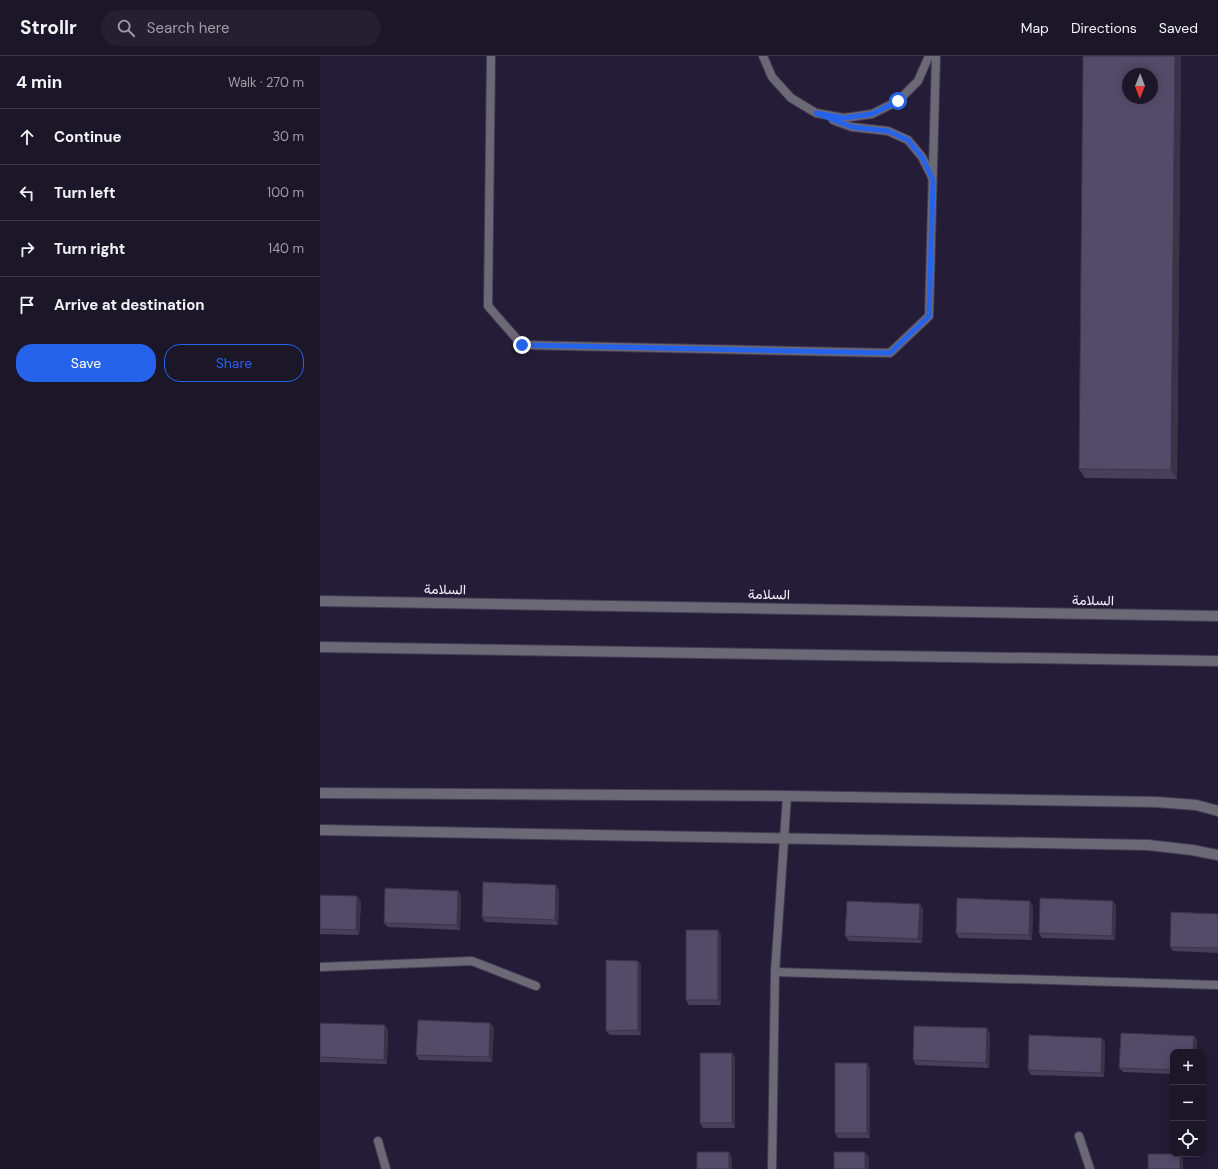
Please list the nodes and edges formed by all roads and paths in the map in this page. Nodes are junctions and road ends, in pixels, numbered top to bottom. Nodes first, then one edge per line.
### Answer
1 (491, 56) edge
2 (764, 56) edge
3 (929, 56) edge
4 (936, 56) edge
5 (816, 113) junction
6 (933, 180) junction
7 (320, 601) edge
8 (1218, 616) edge
9 (320, 647) edge
10 (1218, 661) edge
11 (320, 793) edge
12 (787, 796) junction
13 (1218, 811) edge
14 (320, 830) edge
15 (783, 838) junction
16 (1218, 855) edge
17 (320, 967) edge
18 (775, 972) junction
19 (1218, 985) edge
20 (536, 986) dead end
21 (1079, 1136) dead end
22 (378, 1141) dead end
23 (386, 1169) edge
24 (772, 1169) edge
25 (1090, 1169) edge

1 - 6 lane
2 - 5 lane
3 - 5 lane
4 - 6 lane
5 - 6 lane
7 - 8 street, السلامة
9 - 10 street
11 - 12 street
12 - 13 street
12 - 15 lane
14 - 15 street
15 - 16 street
15 - 18 lane
17 - 20 lane
18 - 19 lane
18 - 24 lane
21 - 25 lane
22 - 23 lane

